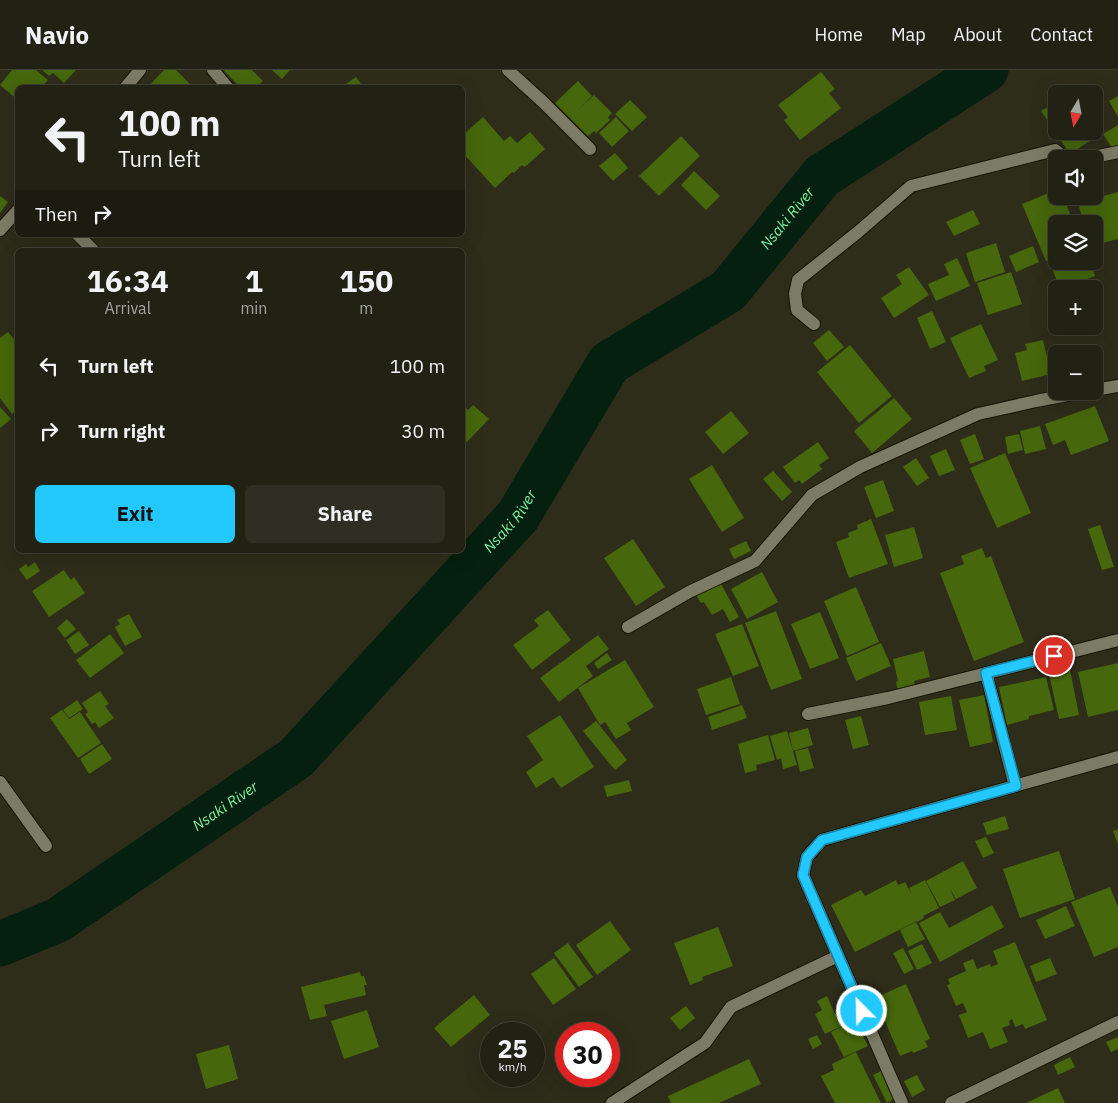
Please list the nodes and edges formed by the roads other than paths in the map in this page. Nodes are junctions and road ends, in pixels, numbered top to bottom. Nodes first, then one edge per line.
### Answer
1 (140, 70) edge
2 (212, 70) edge
3 (508, 70) edge
4 (128, 85) edge
5 (225, 85) edge
6 (590, 148) dead end
7 (1048, 152) edge
8 (1118, 152) edge
9 (1103, 155) edge
10 (15, 213) edge
11 (0, 230) edge
12 (80, 237) edge
13 (91, 248) edge
14 (814, 324) dead end
15 (1118, 386) edge
16 (1103, 388) edge
17 (1048, 399) edge
18 (628, 626) dead end
19 (1118, 640) edge
20 (986, 673) junction
21 (808, 714) dead end
22 (1118, 757) edge
23 (0, 782) edge
24 (1016, 786) junction
25 (46, 846) dead end
26 (838, 956) junction
27 (1118, 1022) edge
28 (612, 1103) edge
29 (902, 1103) edge
30 (951, 1103) edge

1 - 4 street
2 - 5 street
3 - 6 street
7 - 14 street
8 - 9 street
10 - 11 street
12 - 13 street
15 - 16 street
17 - 18 street
19 - 20 street
20 - 21 street
20 - 24 street
22 - 24 street
23 - 25 street
24 - 26 street
26 - 28 street
26 - 29 street
27 - 30 street

